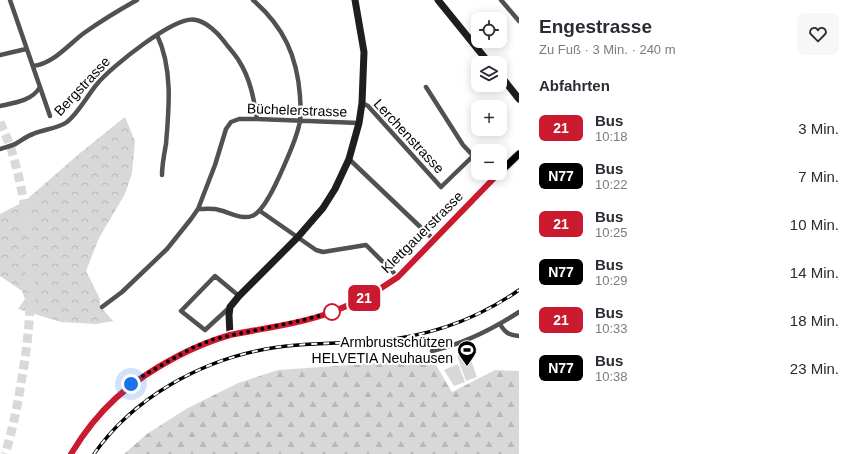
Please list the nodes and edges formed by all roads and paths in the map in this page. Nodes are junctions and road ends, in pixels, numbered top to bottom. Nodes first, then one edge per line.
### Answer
1 (10, 0) edge
2 (137, 0) edge
3 (254, 0) edge
4 (355, 0) edge
5 (438, 0) edge
6 (501, 0) edge
7 (519, 21) edge
8 (157, 35) junction
9 (26, 49) junction
10 (0, 56) edge
11 (484, 56) edge
12 (33, 66) junction
13 (507, 84) edge
14 (426, 88) dead end
15 (39, 89) junction
16 (519, 99) edge
17 (362, 103) junction
18 (0, 106) edge
19 (50, 116) dead end
20 (257, 119) junction
21 (300, 121) junction
22 (359, 124) junction
23 (0, 149) edge
24 (471, 154) edge
25 (519, 154) edge
26 (471, 158) edge
27 (349, 159) junction
28 (507, 164) edge
29 (162, 175) dead end
30 (490, 180) edge
31 (198, 209) junction
32 (260, 211) junction
33 (297, 238) junction
34 (434, 240) junction
35 (398, 277) junction
36 (239, 296) junction
37 (102, 307) dead end
38 (230, 307) junction
39 (519, 312) edge
40 (500, 324) junction
41 (230, 335) junction
42 (519, 336) edge
43 (432, 351) dead end
44 (71, 454) edge

1 - 9 street
2 - 12 street
3 - 21 street
4 - 17 street
5 - 11 street
6 - 7 street
8 - 20 street, Bergstrasse
8 - 23 street, Bergstrasse
8 - 29 street
9 - 10 street
9 - 12 street
12 - 15 street
13 - 16 street
14 - 24 street
15 - 18 street
15 - 19 street
17 - 22 street
17 - 26 street, Lerchenstrasse
20 - 21 street, Büchelerstrasse
20 - 31 street, Büchelerstrasse
21 - 22 street, Büchelerstrasse
21 - 32 street
22 - 27 street
25 - 28 main road, Klettgauerstrasse
27 - 33 street
27 - 34 street
30 - 34 main road, Klettgauerstrasse
31 - 32 street
31 - 37 street, Büchelerstrasse
32 - 33 street
33 - 35 street
33 - 36 street
34 - 35 main road, Klettgauerstrasse
35 - 41 main road, Klettgauerstrasse
36 - 38 street
36 - 38 street
38 - 41 street
39 - 40 street
40 - 42 street
40 - 43 street
41 - 44 main road, Klettgauerstrasse

